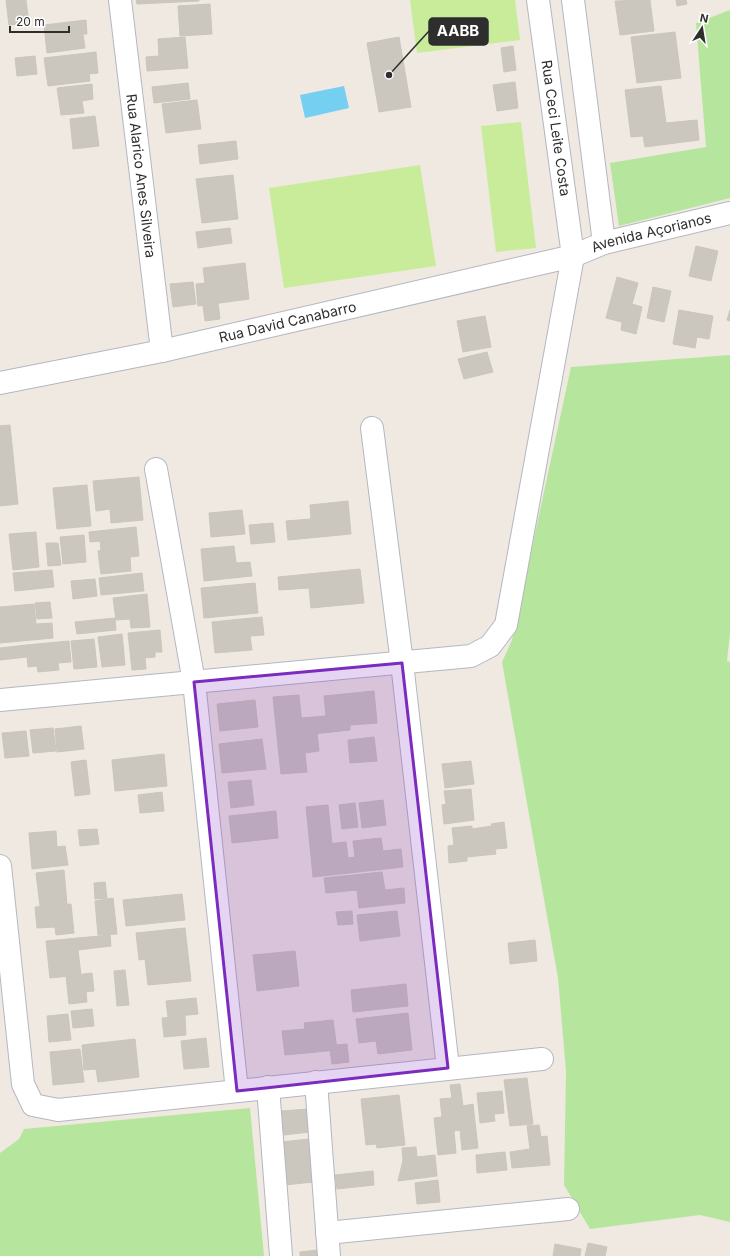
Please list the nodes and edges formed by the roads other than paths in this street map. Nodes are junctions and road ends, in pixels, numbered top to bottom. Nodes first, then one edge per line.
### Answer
1 (120, 0) edge
2 (538, 0) edge
3 (574, 0) edge
4 (584, 88) junction
5 (550, 91) junction
6 (730, 213) edge
7 (604, 243) junction
8 (573, 256) junction
9 (162, 351) junction
10 (0, 383) edge
11 (372, 428) dead end
12 (156, 469) dead end
13 (402, 663) junction
14 (194, 682) junction
15 (0, 700) edge
16 (0, 866) edge
17 (542, 1058) dead end
18 (448, 1068) junction
19 (316, 1082) junction
20 (268, 1087) junction
21 (237, 1091) junction
22 (568, 1209) dead end
23 (327, 1233) junction
24 (281, 1256) edge
25 (329, 1256) edge

1 - 9 street, Rua Alarico Anes Silveira
2 - 5 street, Rua Ceci Leite Costa
3 - 4 street
4 - 5 street
4 - 7 street
5 - 8 street, Rua Ceci Leite Costa
6 - 7 street, Avenida Açorianos
7 - 8 street, Avenida Açorianos
8 - 9 street, Rua David Canabarro
8 - 13 street, Rua Ceci Leite Costa
9 - 10 street, Rua David Canabarro
11 - 13 street
12 - 14 street
13 - 14 street, Rua Ceci Leite Costa
13 - 18 street
14 - 15 street, Rua Ceci Leite Costa
14 - 21 street
16 - 21 street
17 - 18 street
18 - 19 street
19 - 20 street
19 - 23 street
20 - 21 street
20 - 24 street
22 - 23 street
23 - 25 street

